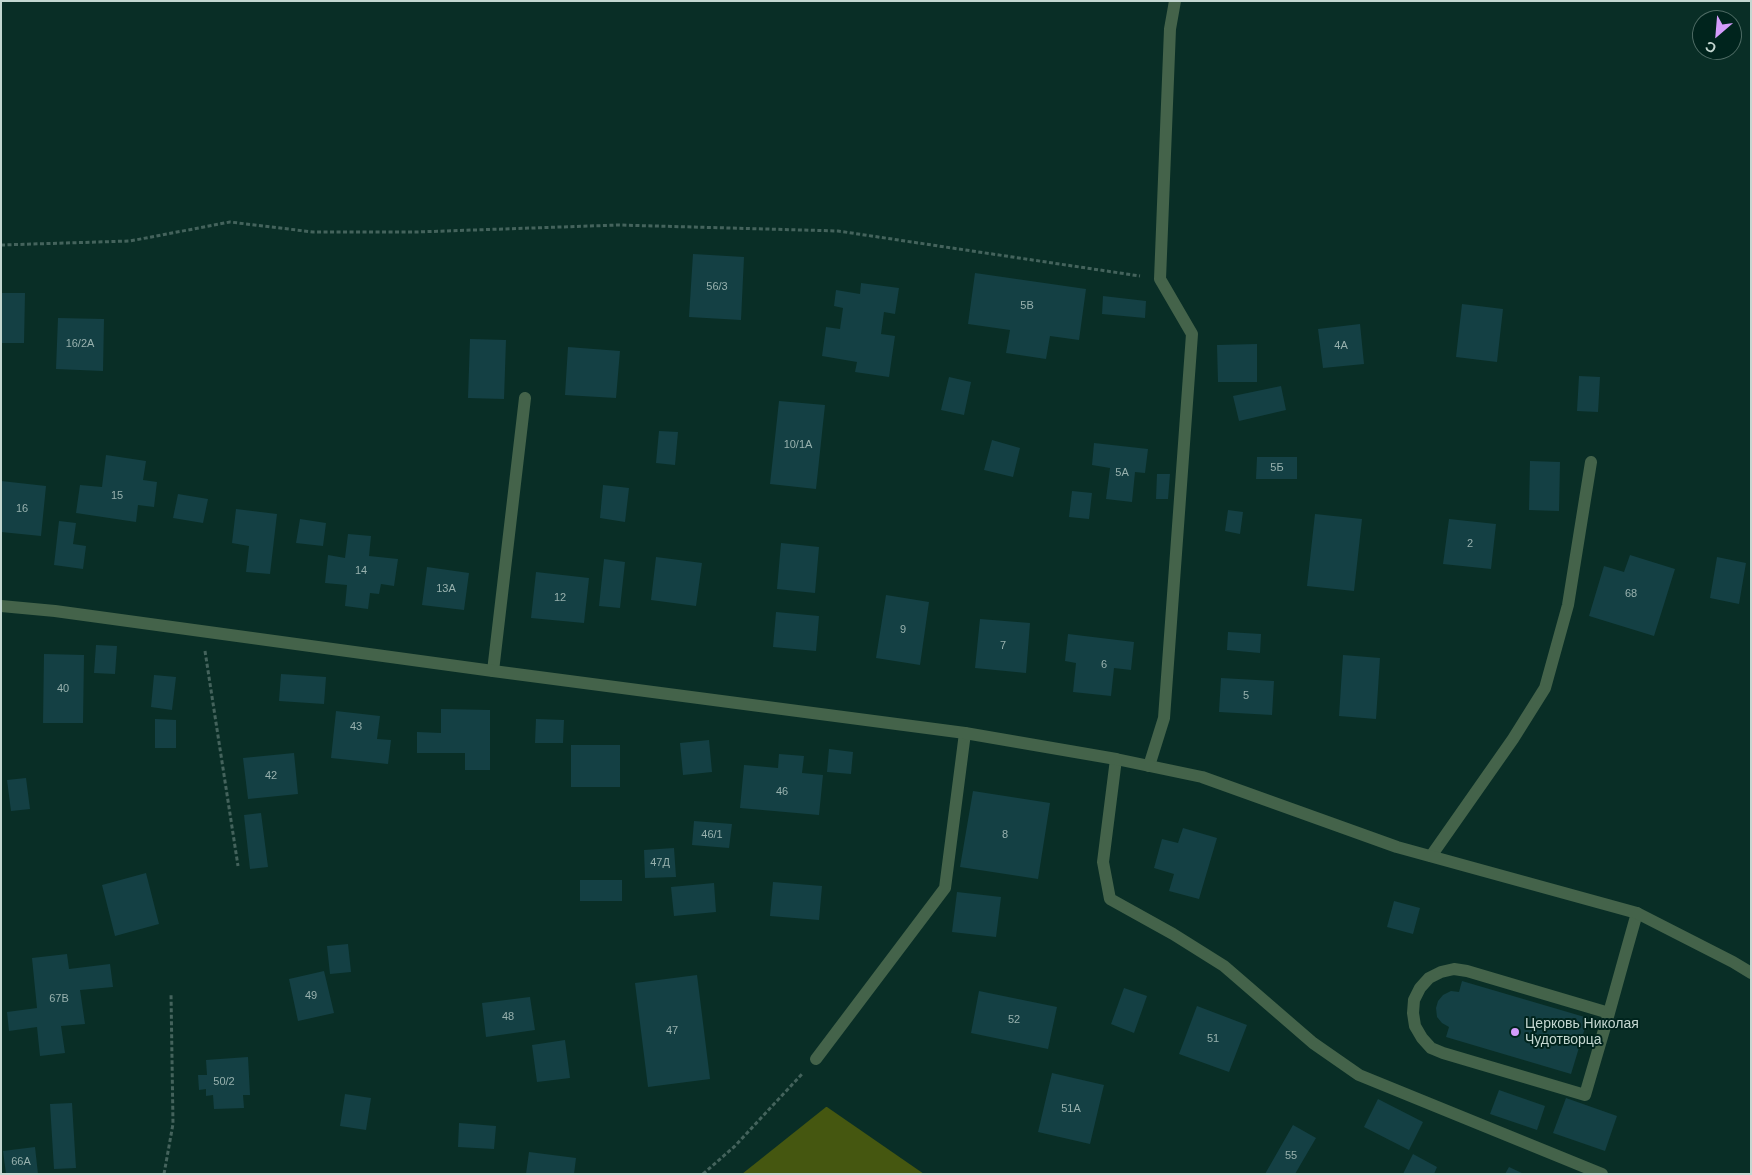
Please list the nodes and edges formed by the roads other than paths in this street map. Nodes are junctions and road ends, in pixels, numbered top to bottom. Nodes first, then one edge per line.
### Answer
1 (1175, 1) edge
2 (524, 398) dead end
3 (1591, 462) dead end
4 (1, 606) edge
5 (494, 671) junction
6 (965, 733) junction
7 (1116, 759) junction
8 (1149, 766) junction
9 (1431, 856) junction
10 (1637, 913) junction
11 (1733, 962) junction
12 (1751, 967) edge
13 (1751, 973) edge
14 (1609, 1013) junction
15 (816, 1058) road end
16 (1602, 1174) edge

1 - 8 street
2 - 5 street
3 - 9 street
4 - 5 street
5 - 6 street
6 - 7 street
6 - 15 street
7 - 8 street
7 - 16 street
8 - 9 street
9 - 10 street
10 - 11 street
10 - 14 street
11 - 12 street
11 - 13 street
14 - 14 street

